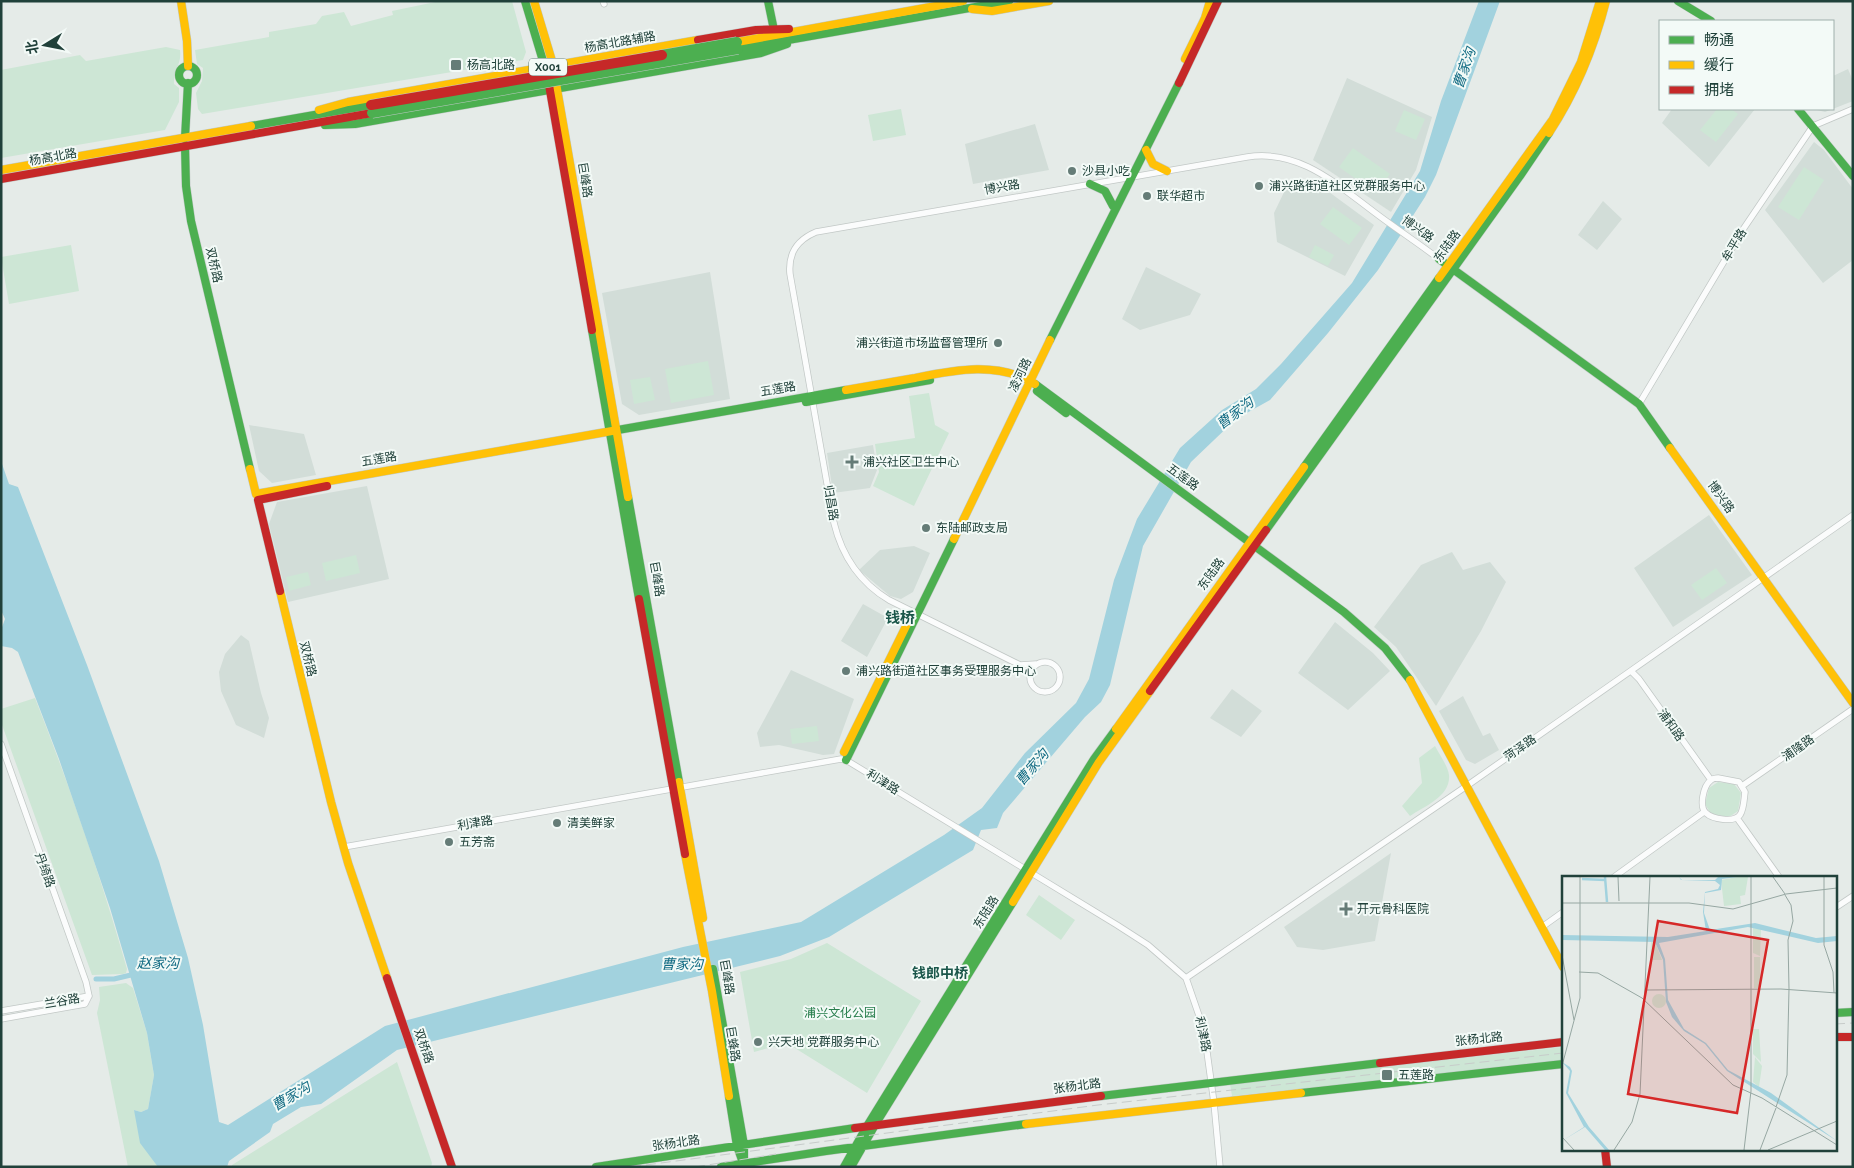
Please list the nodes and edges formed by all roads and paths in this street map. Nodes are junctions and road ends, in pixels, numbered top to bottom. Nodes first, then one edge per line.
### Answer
1 (181, 1) edge
2 (525, 1) edge
3 (534, 1) edge
4 (768, 1) edge
5 (1010, 1) edge
6 (1049, 1) edge
7 (1210, 1) edge
8 (1218, 1) edge
9 (1600, 1) edge
10 (1606, 1) edge
11 (1678, 1) edge
12 (965, 5) edge
13 (1709, 20) edge
14 (774, 30) junction
15 (809, 32) junction
16 (549, 67) junction
17 (554, 89) junction
18 (1853, 109) edge
19 (1799, 110) edge
20 (291, 123) junction
21 (1813, 126) junction
22 (185, 142) junction
23 (1146, 150) junction
24 (1, 170) edge
25 (25, 170) junction
26 (1167, 171) junction
27 (1853, 176) edge
28 (1129, 178) junction
29 (1, 179) edge
30 (1090, 184) junction
31 (1112, 206) junction
32 (797, 244) joint
33 (1439, 259) joint
34 (1451, 267) junction
35 (1028, 382) junction
36 (812, 398) junction
37 (1639, 404) junction
38 (614, 432) junction
39 (257, 497) junction
40 (1853, 515) edge
41 (1250, 545) junction
42 (1764, 578) junction
43 (916, 613) junction
44 (1036, 664) junction
45 (1020, 665) junction
46 (1630, 671) junction
47 (1030, 678) junction
48 (1853, 703) edge
49 (1853, 709) edge
50 (1, 744) edge
51 (844, 759) junction
52 (1711, 780) junction
53 (1468, 785) junction
54 (1742, 786) junction
55 (677, 788) junction
56 (1704, 812) junction
57 (1737, 818) junction
58 (344, 847) junction
59 (1029, 871) junction
60 (1615, 876) edge
61 (1778, 876) edge
62 (1853, 896) edge
63 (1836, 907) edge
64 (1562, 913) edge
65 (1542, 927) junction
66 (1562, 965) edge
67 (1186, 978) junction
68 (89, 996) junction
69 (1, 1011) edge
70 (1836, 1012) edge
71 (1853, 1012) edge
72 (1, 1019) edge
73 (1836, 1037) edge
74 (1853, 1038) edge
75 (1562, 1042) edge
76 (1562, 1064) edge
77 (1211, 1082) junction
78 (1214, 1103) junction
79 (871, 1126) junction
80 (740, 1146) junction
81 (859, 1146) junction
82 (1604, 1150) edge
83 (744, 1163) junction
84 (452, 1167) edge
85 (596, 1167) edge
86 (721, 1167) edge
87 (844, 1167) edge
88 (851, 1167) edge
89 (1220, 1167) edge
90 (1606, 1167) edge

1 - 22 main road, 双桥路
2 - 16 main road, 巨峰路
3 - 16 main road, 巨峰路
4 - 14 main road
5 - 12 main road, 杨高北路 / X001
6 - 12 main road, 杨高北路 / X001
7 - 28 main road, 凌河路
8 - 23 main road, 凌河路
9 - 34 main road, 东陆路
10 - 34 main road, 东陆路
11 - 13 main road
12 - 15 main road, 杨高北路 / X001
14 - 15 main road, 杨高北路辅路 / X001
14 - 16 main road, 杨高北路辅路 / X001
15 - 17 main road, X001
15 - 20 main road, 杨高北路 / X001, bridge
16 - 17 main road, 巨峰路
16 - 20 main road, 杨高北路辅路 / X001
17 - 20 main road, X001
17 - 38 main road, 巨峰路
18 - 21 street
19 - 21 main road
20 - 22 main road, 杨高北路 / X001
21 - 27 main road
21 - 37 street, 牟平路
22 - 25 main road, 杨高北路 / X001
22 - 39 main road, 双桥路
23 - 26 main road
23 - 28 main road, 凌河路
24 - 25 main road, 杨高北路 / X001
25 - 29 main road, 杨高北路 / X001
26 - 28 street, 博兴路
26 - 33 street, 博兴路
28 - 30 street, 博兴路
28 - 31 main road, 凌河路
28 - 35 main road, 凌河路
30 - 31 main road
30 - 32 street, 博兴路
31 - 35 main road, 凌河路
32 - 36 street, 归昌路
33 - 34 main road, 博兴路
34 - 37 main road, 博兴路
34 - 41 main road, 东陆路
35 - 36 main road, 五莲路
35 - 41 main road, 五莲路
35 - 43 main road, 凌河路
36 - 38 main road, 五莲路
36 - 43 street, 归昌路
37 - 42 main road, 博兴路
38 - 39 main road, 五莲路
38 - 55 main road, 巨峰路
39 - 58 main road, 双桥路
40 - 42 street, 菏泽路
41 - 53 main road, 五莲路
41 - 59 main road, 东陆路
42 - 46 street, 菏泽路
42 - 48 main road, 博兴路
43 - 45 street, 归昌路
43 - 51 main road, 凌河路
44 - 45 street, 归昌路
44 - 47 street
44 - 47 street, 归昌路
45 - 47 street, 归昌路
46 - 52 street, 浦和路
46 - 53 street, 菏泽路
49 - 54 street, 浦隆路
50 - 68 street, 丹绮路
51 - 55 street, 利津路
51 - 59 street, 利津路
52 - 54 street
52 - 56 street
53 - 65 main road, 五莲路
53 - 67 street, 菏泽路
54 - 57 street
55 - 58 street, 利津路
55 - 80 main road, 巨峰路
56 - 57 street
56 - 60 street
57 - 61 street
58 - 84 main road, 双桥路
59 - 67 street, 利津路
59 - 79 main road, 东陆路
62 - 63 street
64 - 65 street
65 - 66 main road, 五莲路
67 - 77 street, 利津路
68 - 69 street, 兰谷路
68 - 72 street, 兰谷路
70 - 71 main road
73 - 74 main road
75 - 77 main road, 张杨北路
76 - 78 main road
77 - 78 street, 利津路
77 - 79 main road, 张杨北路
78 - 81 main road
78 - 89 street, 利津路
79 - 80 main road, 张杨北路
79 - 81 main road, 东陆路
80 - 83 main road, 巨峰路
80 - 85 main road, 张杨北路
81 - 83 main road
81 - 87 main road, 东陆路
81 - 88 main road, 东陆路
82 - 90 main road
83 - 86 main road

